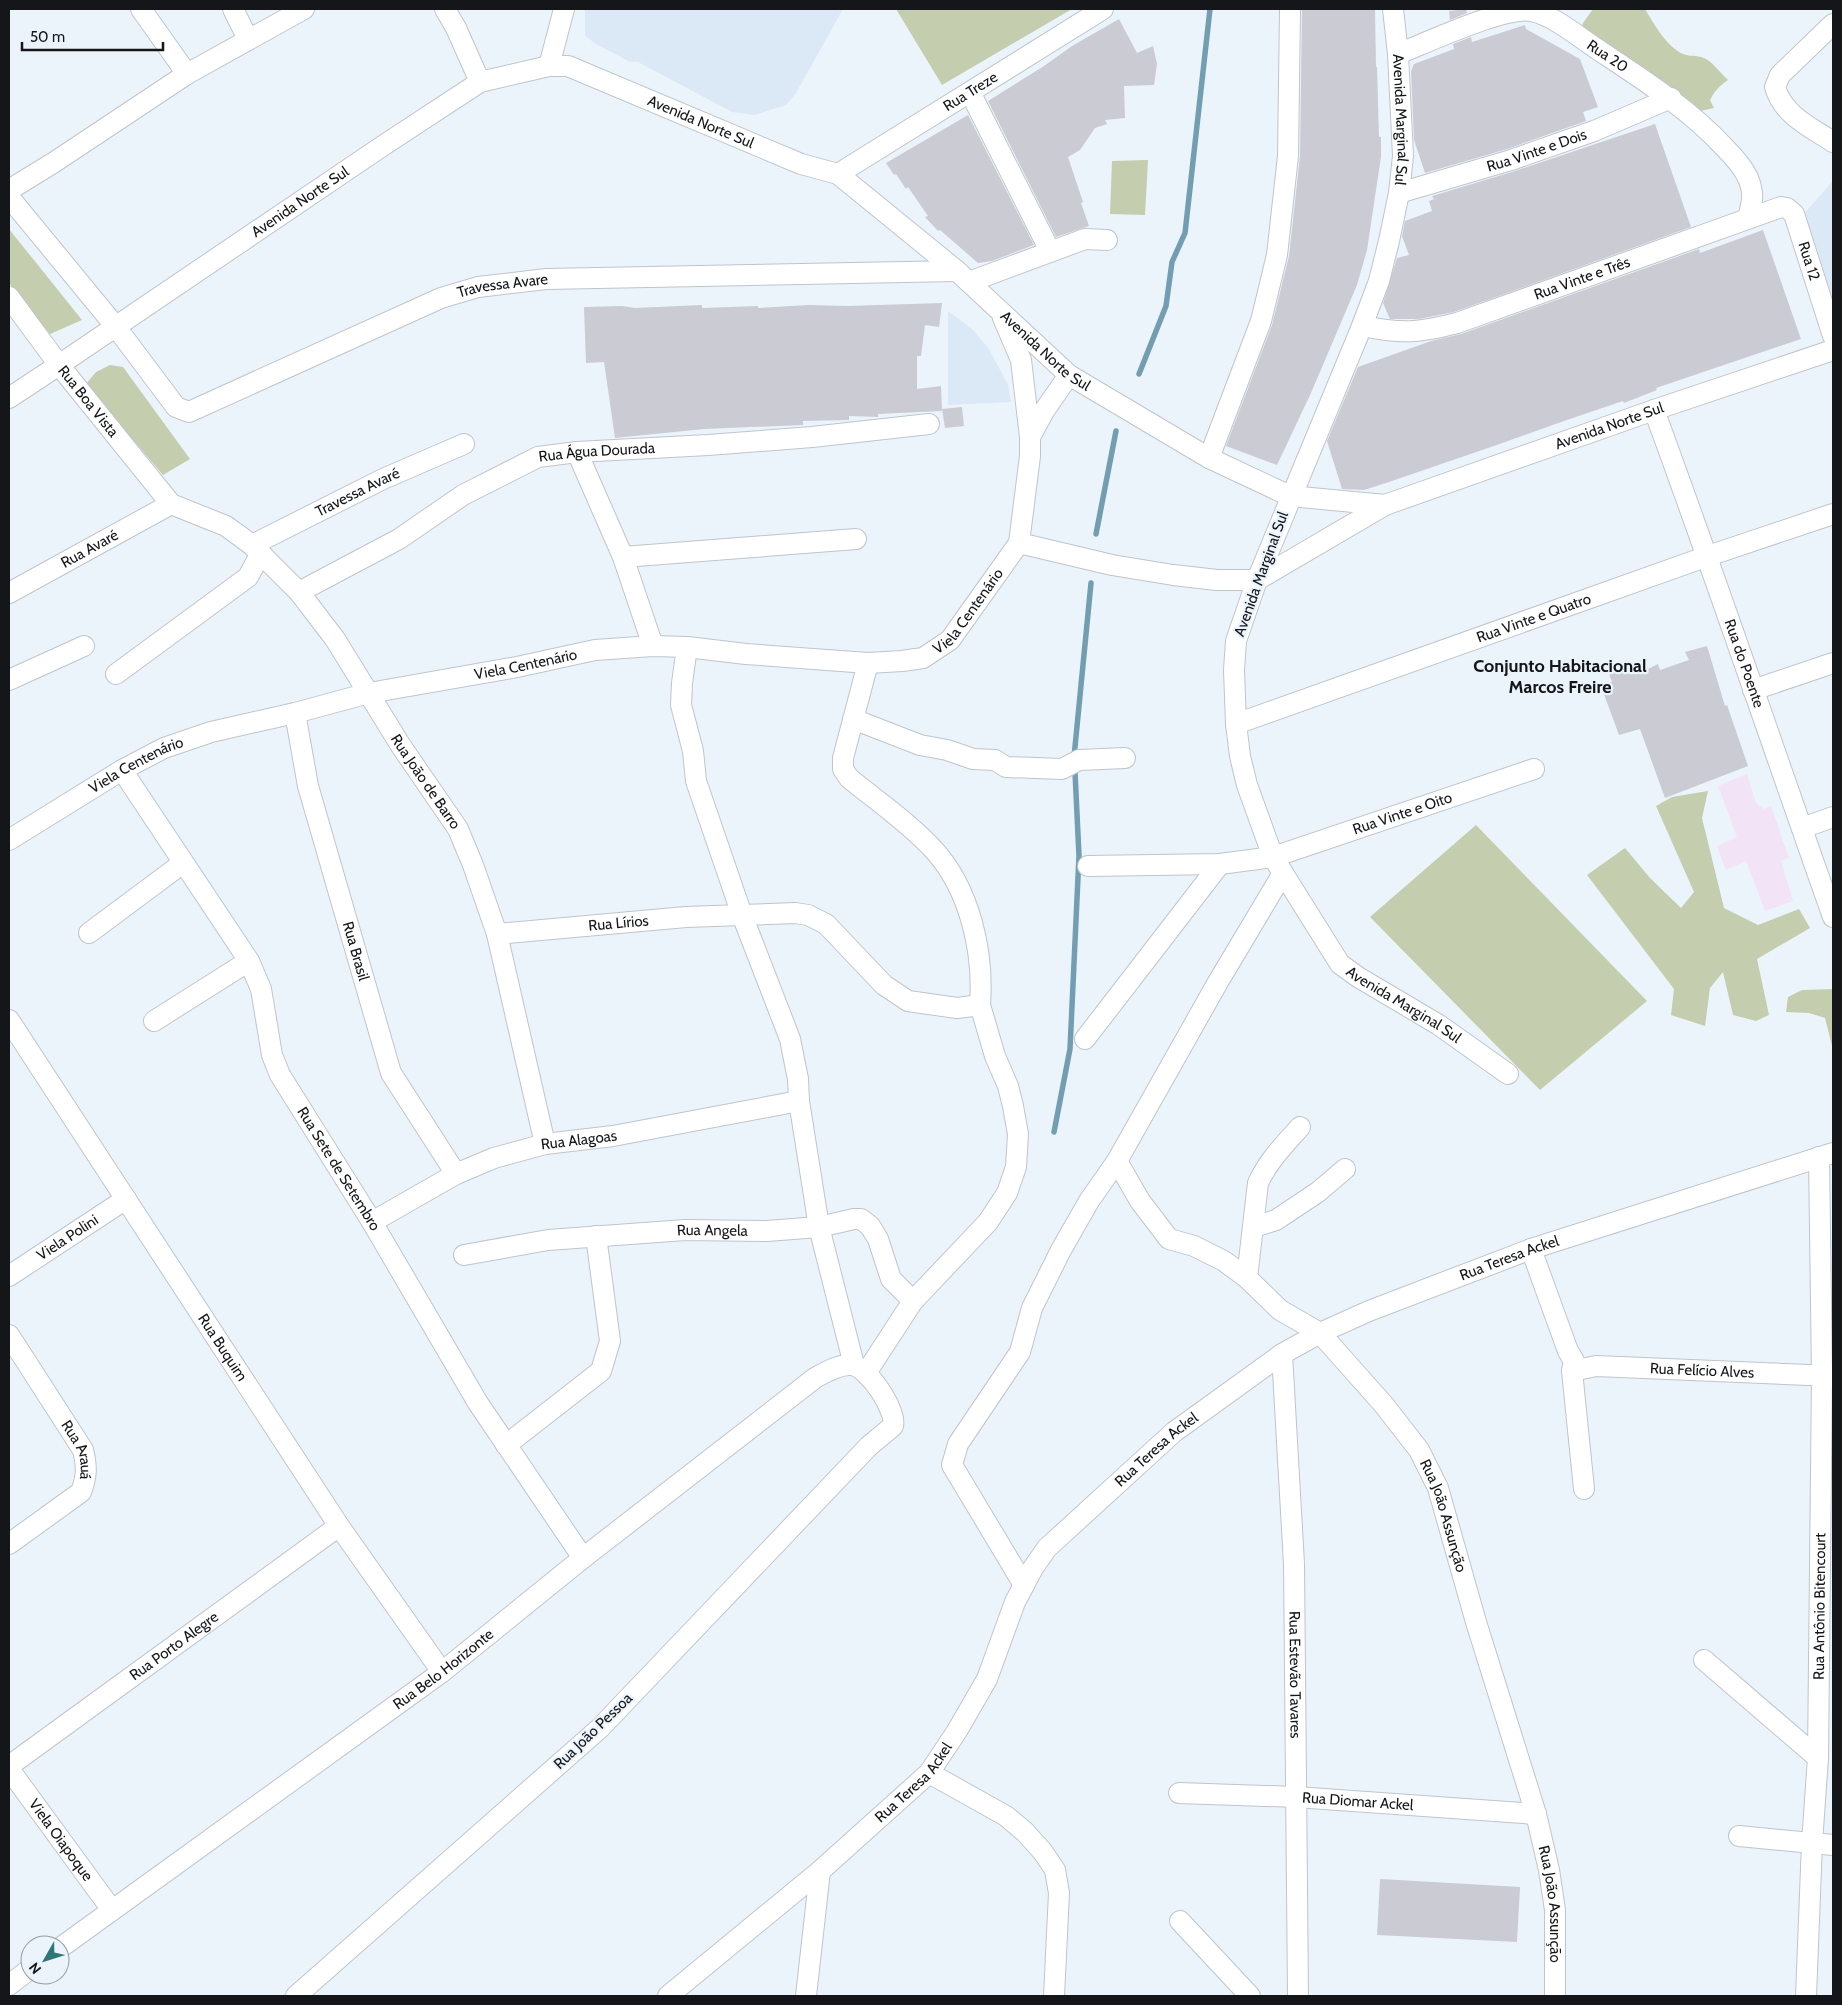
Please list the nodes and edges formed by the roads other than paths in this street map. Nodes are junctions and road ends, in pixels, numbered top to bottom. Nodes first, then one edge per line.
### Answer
1 (141, 9) edge
2 (232, 9) edge
3 (304, 9) edge
4 (445, 9) edge
5 (564, 9) edge
6 (1103, 9) edge
7 (1290, 9) edge
8 (1393, 9) edge
9 (1833, 24) edge
10 (248, 39) junction
11 (1398, 54) junction
12 (549, 66) junction
13 (187, 74) junction
14 (480, 82) junction
15 (970, 92) junction
16 (1671, 98) junction
17 (1833, 142) edge
18 (838, 174) junction
19 (9, 190) edge
20 (1399, 193) junction
21 (9, 197) edge
22 (1794, 214) joint
23 (1748, 218) junction
24 (1107, 240) dead end
25 (1050, 251) junction
26 (963, 277) junction
27 (9, 297) edge
28 (1000, 311) junction
29 (1362, 326) junction
30 (116, 327) junction
31 (1833, 336) edge
32 (1833, 350) edge
33 (60, 365) junction
34 (1069, 375) junction
35 (9, 398) edge
36 (1654, 410) junction
37 (928, 424) dead end
38 (1030, 437) junction
39 (464, 444) dead end
40 (577, 452) junction
41 (1209, 458) junction
42 (1290, 496) junction
43 (171, 504) junction
44 (1385, 505) junction
45 (1833, 514) edge
46 (856, 539) dead end
47 (1020, 542) junction
48 (256, 549) junction
49 (1708, 556) junction
50 (623, 557) junction
51 (1257, 580) junction
52 (9, 592) edge
53 (299, 592) junction
54 (84, 646) dead end
55 (653, 646) junction
56 (687, 648) junction
57 (868, 662) junction
58 (1833, 663) edge
59 (116, 674) dead end
60 (9, 680) edge
61 (1753, 690) junction
62 (369, 693) junction
63 (295, 713) junction
64 (853, 719) junction
65 (1236, 724) junction
66 (1125, 758) dead end
67 (1534, 769) dead end
68 (122, 770) junction
69 (1833, 817) edge
70 (1802, 828) junction
71 (9, 840) edge
72 (183, 863) junction
73 (1220, 864) junction
74 (1278, 865) junction
75 (1088, 866) dead end
76 (742, 915) junction
77 (1833, 917) edge
78 (89, 934) dead end
79 (496, 934) junction
80 (249, 961) junction
81 (980, 1005) junction
82 (9, 1020) edge
83 (154, 1020) dead end
84 (1085, 1039) dead end
85 (1508, 1074) dead end
86 (799, 1101) junction
87 (1300, 1127) dead end
88 (545, 1144) junction
89 (1826, 1155) edge
90 (1117, 1161) junction
91 (1345, 1169) dead end
92 (456, 1174) junction
93 (126, 1199) junction
94 (372, 1222) junction
95 (818, 1227) junction
96 (1254, 1227) junction
97 (596, 1236) junction
98 (1531, 1250) junction
99 (464, 1254) dead end
100 (9, 1276) edge
101 (1247, 1278) junction
102 (914, 1301) junction
103 (1320, 1333) junction
104 (9, 1335) edge
105 (1282, 1354) junction
106 (860, 1369) junction
107 (1572, 1371) junction
108 (1828, 1375) edge
109 (506, 1444) junction
110 (1584, 1489) dead end
111 (339, 1526) junction
112 (9, 1544) edge
113 (583, 1558) junction
114 (1024, 1585) junction
115 (1704, 1660) dead end
116 (442, 1672) junction
117 (1818, 1758) junction
118 (10, 1762) edge
119 (929, 1772) junction
120 (1179, 1793) dead end
121 (1296, 1797) junction
122 (1536, 1814) junction
123 (1739, 1836) dead end
124 (1812, 1843) junction
125 (1833, 1845) edge
126 (820, 1871) junction
127 (112, 1910) junction
128 (1180, 1921) dead end
129 (70, 1941) edge
130 (20, 1977) edge
131 (9, 1985) edge
132 (296, 1996) edge
133 (668, 1996) edge
134 (806, 1996) edge
135 (1054, 1996) edge
136 (1250, 1996) edge
137 (1298, 1996) edge
138 (1555, 1996) edge
139 (1806, 1996) edge

1 - 13 street
2 - 10 street
3 - 10 street
4 - 14 street
5 - 12 street
6 - 15 street, Rua Treze
7 - 41 street
8 - 11 street, Avenida Marginal Sul
9 - 17 street
10 - 13 street
11 - 16 street, Rua 20
11 - 20 street, Avenida Marginal Sul
12 - 14 street, Avenida Norte Sul
12 - 18 street, Avenida Norte Sul
13 - 19 street
14 - 30 street, Avenida Norte Sul
15 - 18 street, Rua Treze
15 - 25 street
16 - 20 street, Rua Vinte e Dois
16 - 23 street, Rua 20
18 - 26 street, Avenida Norte Sul
20 - 29 street, Avenida Marginal Sul
21 - 30 street
22 - 23 street, Rua Vinte e Três
22 - 31 street, Rua 12
23 - 29 street, Rua Vinte e Três
24 - 25 street, Travessa Avare
25 - 26 street, Travessa Avare
26 - 28 street, Avenida Norte Sul
26 - 30 street, Travessa Avare
27 - 33 street, Rua Boa Vista
28 - 34 street, Avenida Norte Sul
28 - 38 street
29 - 42 street, Avenida Marginal Sul
30 - 33 street, Avenida Norte Sul
32 - 36 street, Avenida Norte Sul
33 - 35 street, Avenida Norte Sul
33 - 43 street, Rua Boa Vista
34 - 38 street
34 - 41 street, Avenida Norte Sul
36 - 44 street, Avenida Norte Sul
36 - 49 street, Rua do Poente
37 - 40 street, Rua Água Dourada
38 - 47 street
39 - 48 street, Travessa Avaré
40 - 50 street
40 - 53 street, Rua Água Dourada
41 - 42 street, Avenida Norte Sul
42 - 44 street, Avenida Norte Sul
42 - 51 street, Avenida Marginal Sul
43 - 48 street, Rua João de Barro
43 - 52 street, Rua Avaré
44 - 51 street, Avenida Norte Sul
45 - 49 street, Rua Vinte e Quatro
46 - 50 street
47 - 51 street
47 - 57 street, Viela Centenário
48 - 53 street, Rua João de Barro
48 - 59 street
49 - 61 street, Rua do Poente
49 - 65 street, Rua Vinte e Quatro
50 - 55 street
51 - 65 street, Avenida Marginal Sul
53 - 62 street, Rua João de Barro
54 - 60 street
55 - 56 street, Viela Centenário
55 - 62 street, Viela Centenário
56 - 57 street, Viela Centenário
56 - 76 street
57 - 64 street
58 - 61 street
61 - 70 street, Rua do Poente
62 - 63 street, Viela Centenário
62 - 79 street, Rua João de Barro
63 - 68 street, Viela Centenário
63 - 92 street, Rua Brasil
64 - 66 street
64 - 81 street
65 - 74 street, Avenida Marginal Sul
67 - 74 street, Rua Vinte e Oito
68 - 71 street, Viela Centenário
68 - 72 street, Rua Sete de Setembro
69 - 70 street
70 - 77 street, Rua do Poente
72 - 78 street
72 - 80 street, Rua Sete de Setembro
73 - 74 street, Rua Vinte e Oito
73 - 75 street, Rua Vinte e Oito
73 - 84 street
74 - 85 street, Avenida Marginal Sul
74 - 90 street
76 - 79 street, Rua Lírios
76 - 81 street, Rua Lírios
76 - 86 street
79 - 88 street, Rua João de Barro
80 - 83 street
80 - 94 street, Rua Sete de Setembro
81 - 102 street
82 - 93 street, Rua Buquim
86 - 88 street, Rua Alagoas
86 - 95 street
87 - 96 street
88 - 92 street, Rua Alagoas
89 - 98 street, Rua Teresa Ackel
89 - 108 street, Rua Antônio Bitencourt
90 - 101 street, Rua João Assunção
90 - 114 street
91 - 96 street
92 - 94 street, Rua Alagoas
93 - 100 street, Viela Polini
93 - 111 street, Rua Buquim
94 - 109 street, Rua Sete de Setembro
95 - 97 street, Rua Angela
95 - 102 street, Rua Angela
95 - 106 street
96 - 101 street
97 - 99 street, Rua Angela
97 - 109 street
98 - 103 street, Rua Teresa Ackel
98 - 107 street
101 - 103 street, Rua João Assunção
102 - 106 street
103 - 105 street, Rua Teresa Ackel
103 - 122 street, Rua João Assunção
104 - 112 street, Rua Arauá
105 - 114 street, Rua Teresa Ackel
105 - 121 street, Rua Estevão Tavares
106 - 113 street, Rua Belo Horizonte
106 - 132 street, Rua João Pessoa
107 - 108 street, Rua Felício Alves
107 - 110 street
108 - 117 street, Rua Antônio Bitencourt
109 - 113 street, Rua Sete de Setembro
111 - 116 street, Rua Buquim
111 - 118 street, Rua Porto Alegre
113 - 116 street, Rua Belo Horizonte
114 - 119 street, Rua Teresa Ackel
115 - 117 street
116 - 127 street, Rua Belo Horizonte
117 - 124 street, Rua Antônio Bitencourt
118 - 127 street, Viela Oiapoque
119 - 126 street, Rua Teresa Ackel
119 - 135 street
120 - 121 street, Rua Diomar Ackel
121 - 122 street, Rua Diomar Ackel
121 - 137 street, Rua Estevão Tavares
122 - 138 street, Rua João Assunção
123 - 124 street
124 - 125 street
124 - 139 street, Rua Antônio Bitencourt
126 - 133 street, Rua Teresa Ackel
126 - 134 street
127 - 129 street, Rua Belo Horizonte
128 - 136 street
130 - 131 street

